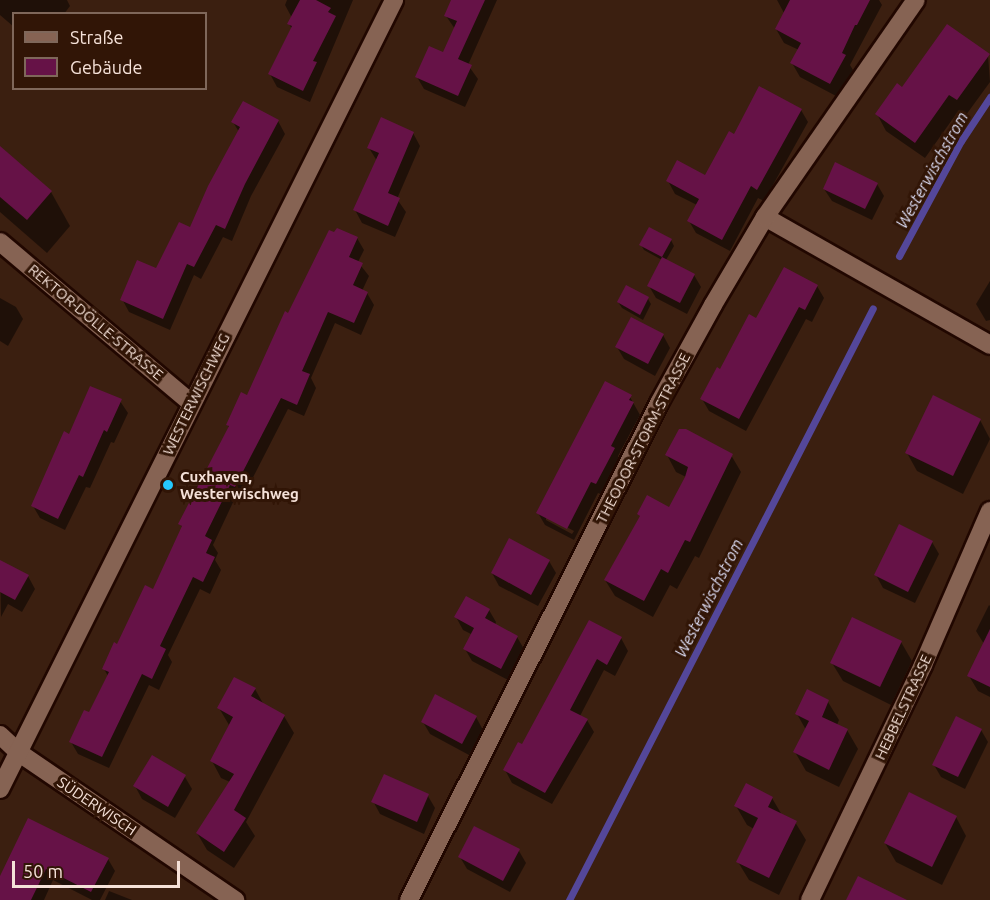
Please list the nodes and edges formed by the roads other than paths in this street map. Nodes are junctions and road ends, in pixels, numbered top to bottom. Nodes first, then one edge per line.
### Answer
1 (394, 0) edge
2 (916, 0) edge
3 (765, 217) junction
4 (0, 242) edge
5 (990, 345) edge
6 (191, 403) junction
7 (990, 511) edge
8 (0, 735) edge
9 (18, 752) junction
10 (0, 789) edge
11 (235, 900) edge
12 (409, 900) edge
13 (810, 900) edge

1 - 6 street, WESTERWISCHWEG
2 - 3 street, THEODOR-STORM-STRASSE
3 - 5 street
3 - 12 street, THEODOR-STORM-STRASSE
4 - 6 street, REKTOR-DÖLLE-STRASSE
6 - 9 street, WESTERWISCHWEG
7 - 13 street, HEBBELSTRASSE
8 - 9 street, SÜDERWISCH
9 - 10 street, WESTERWISCHWEG
9 - 11 street, SÜDERWISCH

